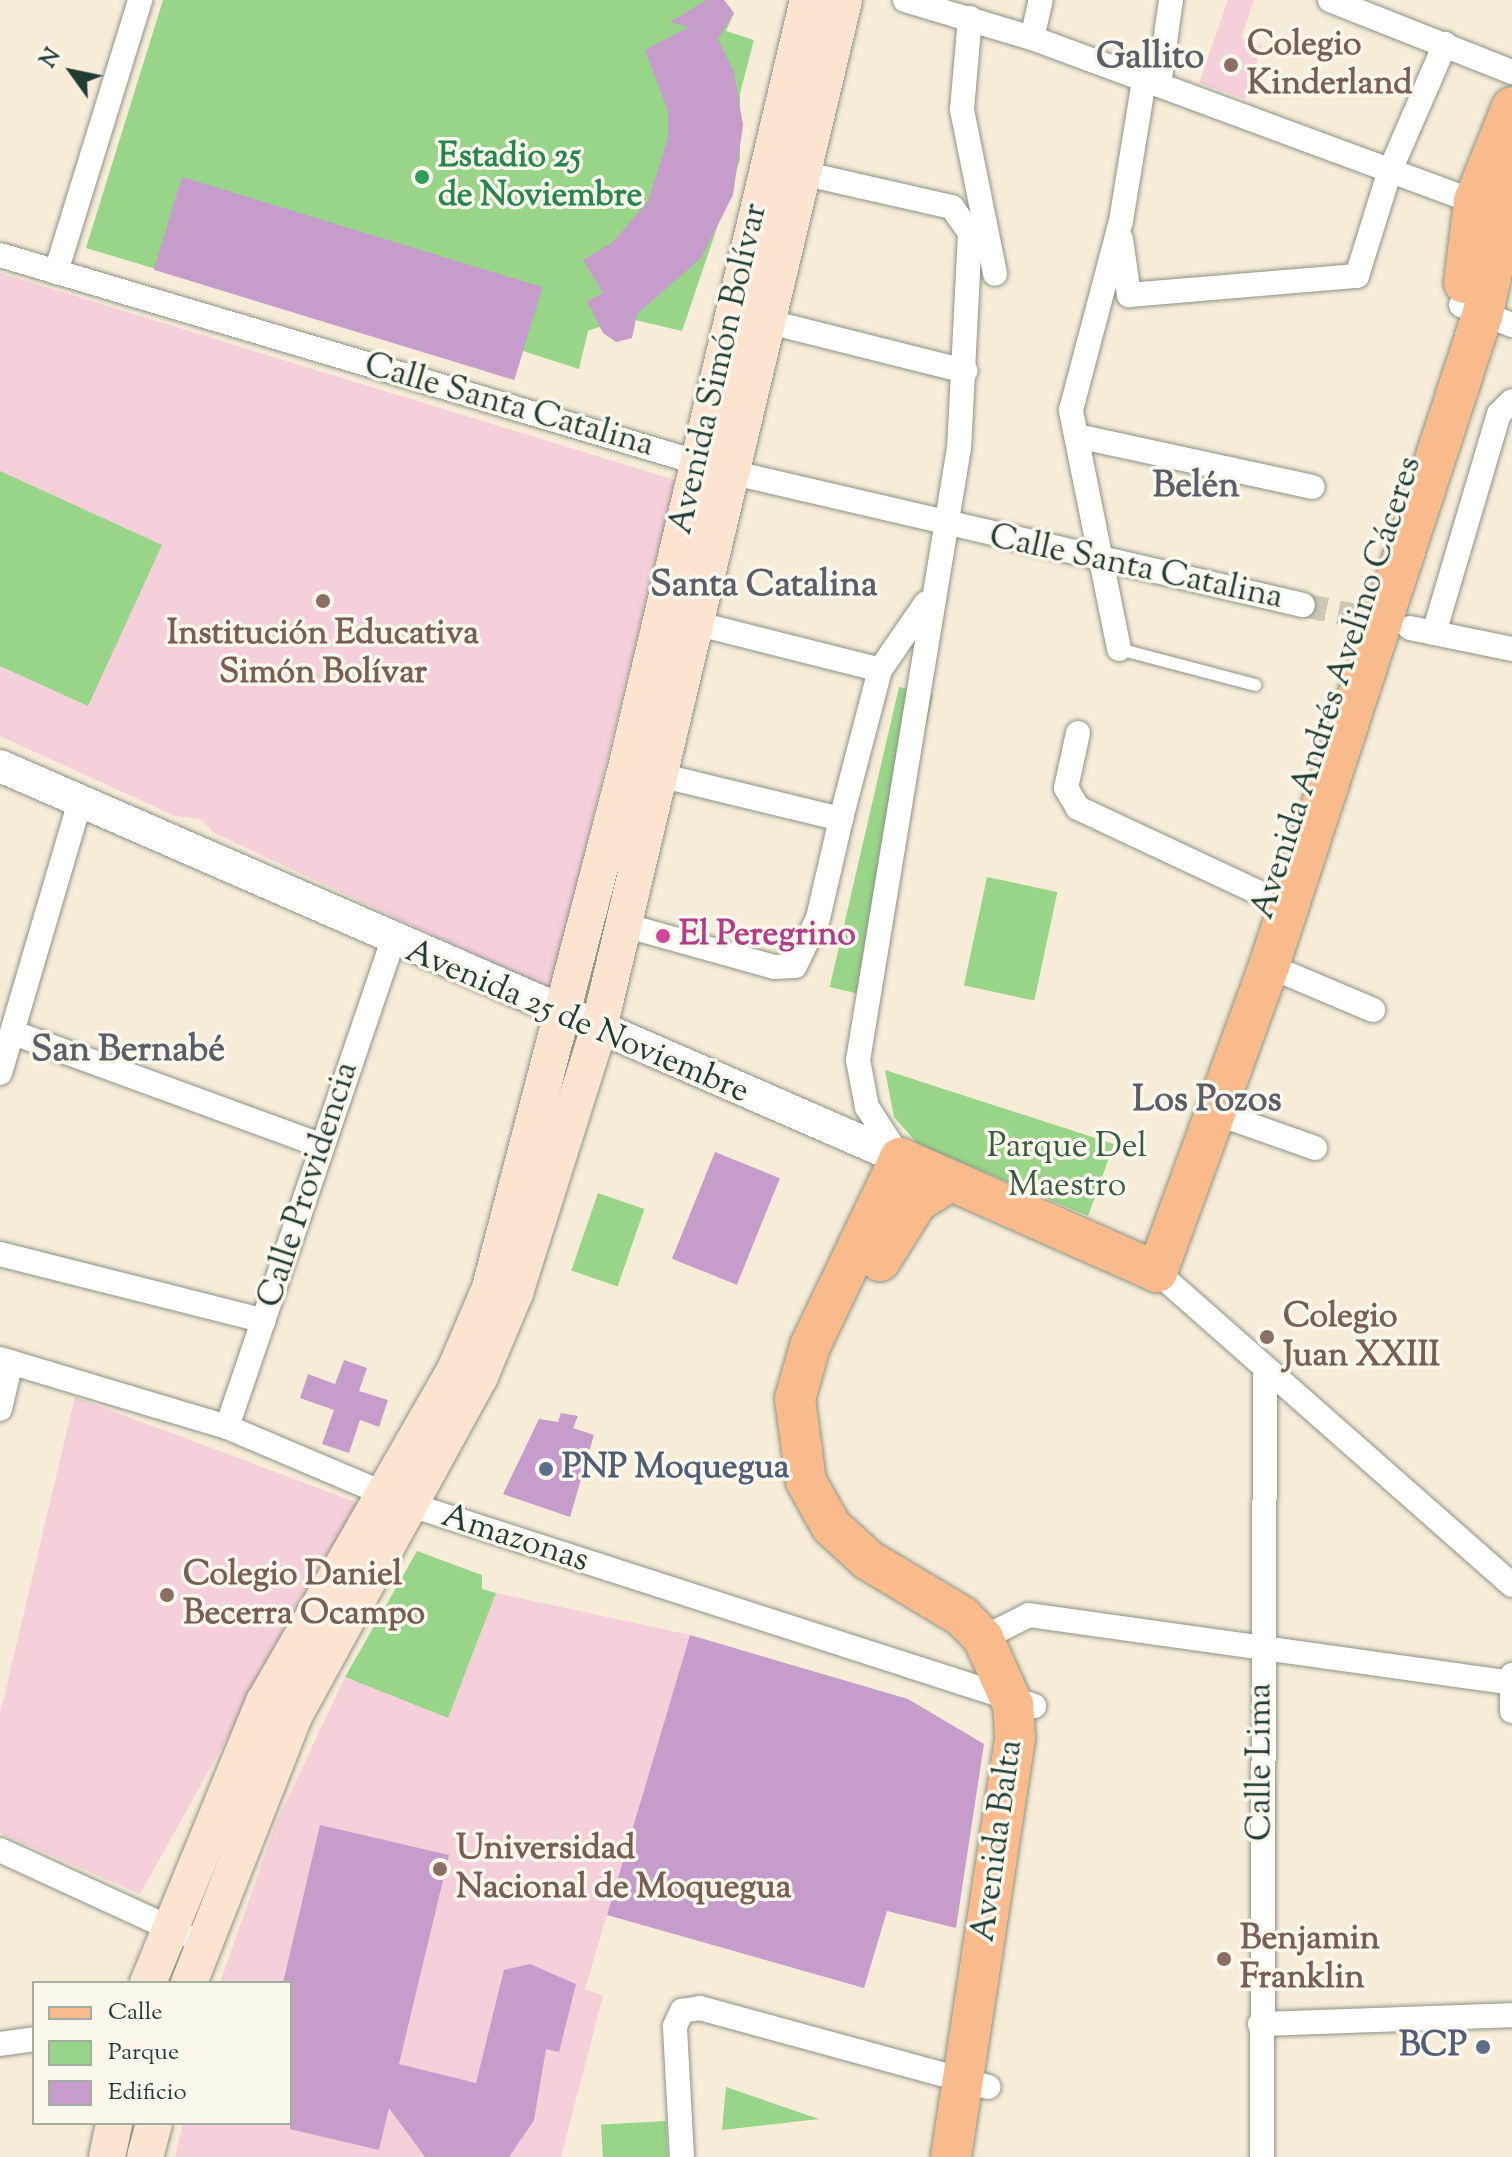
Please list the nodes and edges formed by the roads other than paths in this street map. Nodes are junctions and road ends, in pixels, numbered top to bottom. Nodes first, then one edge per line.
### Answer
1 (140, 0) edge
2 (808, 0) edge
3 (844, 0) edge
4 (905, 0) edge
5 (1041, 0) edge
6 (1171, 0) edge
7 (1330, 0) edge
8 (1364, 6) edge
9 (970, 18) junction
10 (1032, 38) junction
11 (1445, 44) junction
12 (1512, 72) edge
13 (1151, 82) junction
14 (1512, 107) edge
15 (1389, 173) junction
16 (799, 188) junction
17 (761, 196) junction
18 (1496, 198) edge
19 (1121, 221) junction
20 (0, 255) edge
21 (56, 272) junction
22 (995, 274) dead end
23 (1485, 314) edge
24 (749, 317) junction
25 (965, 371) junction
26 (1512, 401) edge
27 (1077, 436) junction
28 (696, 461) junction
29 (730, 472) junction
30 (1313, 487) dead end
31 (943, 526) junction
32 (1105, 560) junction
33 (932, 595) junction
34 (1303, 605) tunnel mouth
35 (679, 619) junction
36 (1119, 649) joint
37 (1512, 649) edge
38 (880, 670) junction
39 (1255, 685) dead end
40 (1078, 733) dead end
41 (0, 766) edge
42 (643, 772) junction
43 (80, 801) junction
44 (841, 819) junction
45 (1279, 902) junction
46 (624, 925) junction
47 (392, 943) junction
48 (1269, 966) junction
49 (1373, 1010) dead end
50 (564, 1015) junction
51 (598, 1032) junction
52 (14, 1033) junction
53 (0, 1073) edge
54 (1216, 1113) junction
55 (320, 1145) junction
56 (1315, 1148) dead end
57 (900, 1158) junction
58 (950, 1181) junction
59 (0, 1254) edge
60 (1148, 1268) junction
61 (264, 1321) junction
62 (5, 1360) edge
63 (1265, 1368) junction
64 (0, 1409) edge
65 (227, 1427) junction
66 (394, 1498) junction
67 (1512, 1585) edge
68 (994, 1633) junction
69 (1261, 1643) junction
70 (1512, 1675) edge
71 (1511, 1683) edge
72 (1023, 1705) junction
73 (279, 1709) junction
74 (1512, 1711) edge
75 (0, 1850) edge
76 (171, 1929) junction
77 (204, 1942) junction
78 (149, 1981) edge
79 (190, 1981) edge
80 (1512, 2015) edge
81 (1260, 2024) junction
82 (32, 2039) edge
83 (0, 2044) edge
84 (975, 2084) junction
85 (114, 2125) edge
86 (153, 2125) edge
87 (107, 2157) edge
88 (145, 2157) edge
89 (682, 2157) edge
90 (951, 2157) edge
91 (978, 2157) edge
92 (1262, 2157) edge

1 - 21 street
2 - 17 main road, Avenida Simón Bolívar
3 - 16 main road, Avenida Simón Bolívar
4 - 9 street
5 - 10 street
6 - 13 street
7 - 8 street
8 - 11 street
9 - 10 street
9 - 22 street
10 - 13 street
11 - 12 street
11 - 15 street
13 - 15 street
13 - 19 street
14 - 18 main road, Avenida Andrés Avelino Cáceres
15 - 18 street
15 - 19 street
16 - 17 main road
16 - 24 main road, Avenida Simón Bolívar
16 - 25 street
17 - 24 main road, Avenida Simón Bolívar
18 - 23 main road, Avenida Andrés Avelino Cáceres
19 - 27 street
20 - 21 street, Calle Santa Catalina
21 - 28 street, Calle Santa Catalina
23 - 45 main road, Avenida Andrés Avelino Cáceres
24 - 25 street
24 - 28 main road, Avenida Simón Bolívar
24 - 29 main road, Avenida Simón Bolívar
25 - 31 street
26 - 37 street
27 - 30 street
27 - 32 street
28 - 29 street, Calle Santa Catalina
28 - 35 main road, Avenida Simón Bolívar
29 - 31 street, Calle Santa Catalina
29 - 35 main road, Avenida Simón Bolívar
31 - 32 street, Calle Santa Catalina
31 - 33 street
32 - 34 street, Calle Santa Catalina
32 - 36 street
33 - 38 street
33 - 57 street
35 - 38 street
35 - 42 main road, Avenida Simón Bolívar
36 - 39 lane
38 - 44 street
40 - 45 street
41 - 43 street, Avenida 25 de Noviembre
42 - 44 street
42 - 46 main road, Avenida Simón Bolívar
42 - 50 main road, Avenida Simón Bolívar
43 - 47 street, Avenida 25 de Noviembre
43 - 52 street
44 - 46 street
45 - 48 main road, Avenida Andrés Avelino Cáceres
45 - 60 main road, Avenida Andrés Avelino Cáceres
46 - 51 main road, Avenida Simón Bolívar
47 - 50 street, Avenida 25 de Noviembre
47 - 55 street, Calle Providencia
48 - 49 street
48 - 54 main road, Avenida Andrés Avelino Cáceres
50 - 51 street, Avenida 25 de Noviembre
50 - 66 main road, Avenida Simón Bolívar
51 - 57 street, Avenida 25 de Noviembre
51 - 66 main road, Avenida Simón Bolívar
52 - 53 street
52 - 55 street
54 - 56 street
54 - 60 main road, Avenida Andrés Avelino Cáceres
55 - 61 street, Calle Providencia
57 - 58 main road, Avenida 25 de Noviembre
57 - 68 main road, Avenida Balta
58 - 60 main road, Avenida 25 de Noviembre
58 - 68 main road, Avenida Balta
59 - 61 street
60 - 63 street
61 - 65 street, Calle Providencia
62 - 64 street
62 - 65 street, Amazonas
63 - 67 street
63 - 69 street, Calle Lima
65 - 66 street, Amazonas
66 - 72 street, Amazonas
66 - 73 main road, Avenida Simón Bolívar
68 - 69 street
68 - 72 main road, Avenida Balta
69 - 71 street
69 - 81 street, Calle Lima
70 - 71 street
71 - 74 street
72 - 84 main road, Avenida Balta
73 - 76 main road, Avenida Simón Bolívar
73 - 77 main road, Avenida Simón Bolívar
75 - 76 street
76 - 77 street
76 - 78 main road, Avenida Simón Bolívar
77 - 79 main road, Avenida Simón Bolívar
80 - 81 street
81 - 92 street, Calle Lima
82 - 83 street
84 - 89 street
84 - 90 main road, Avenida Balta
84 - 91 main road, Avenida Balta
85 - 87 main road
86 - 88 main road

